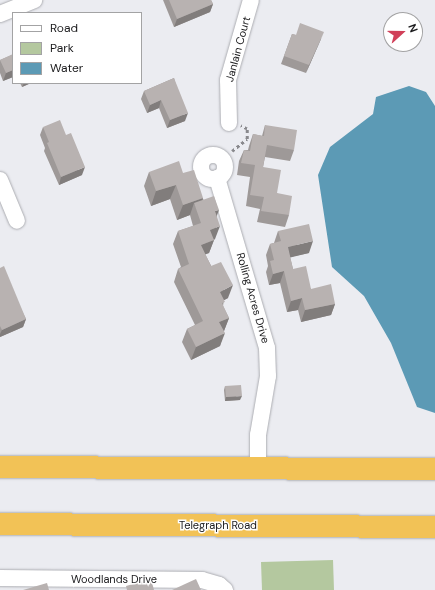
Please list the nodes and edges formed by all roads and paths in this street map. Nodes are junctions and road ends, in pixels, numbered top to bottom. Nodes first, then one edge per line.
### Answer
1 (34, 0) edge
2 (251, 0) edge
3 (0, 14) edge
4 (229, 123) joint
5 (232, 151) dead end
6 (217, 178) dead end
7 (0, 180) edge
8 (17, 221) dead end
9 (0, 467) edge
10 (258, 469) junction
11 (434, 470) edge
12 (0, 524) edge
13 (433, 525) edge
14 (0, 578) edge
15 (79, 585) edge
16 (225, 590) edge

1 - 3 street
2 - 4 street, Janlain Court
4 - 5 path
6 - 10 street, Rolling Acres Drive
7 - 8 street
9 - 10 highway
10 - 11 highway
12 - 13 highway, Telegraph Road
14 - 15 street, Woodlands Drive
15 - 16 street, Woodlands Drive

